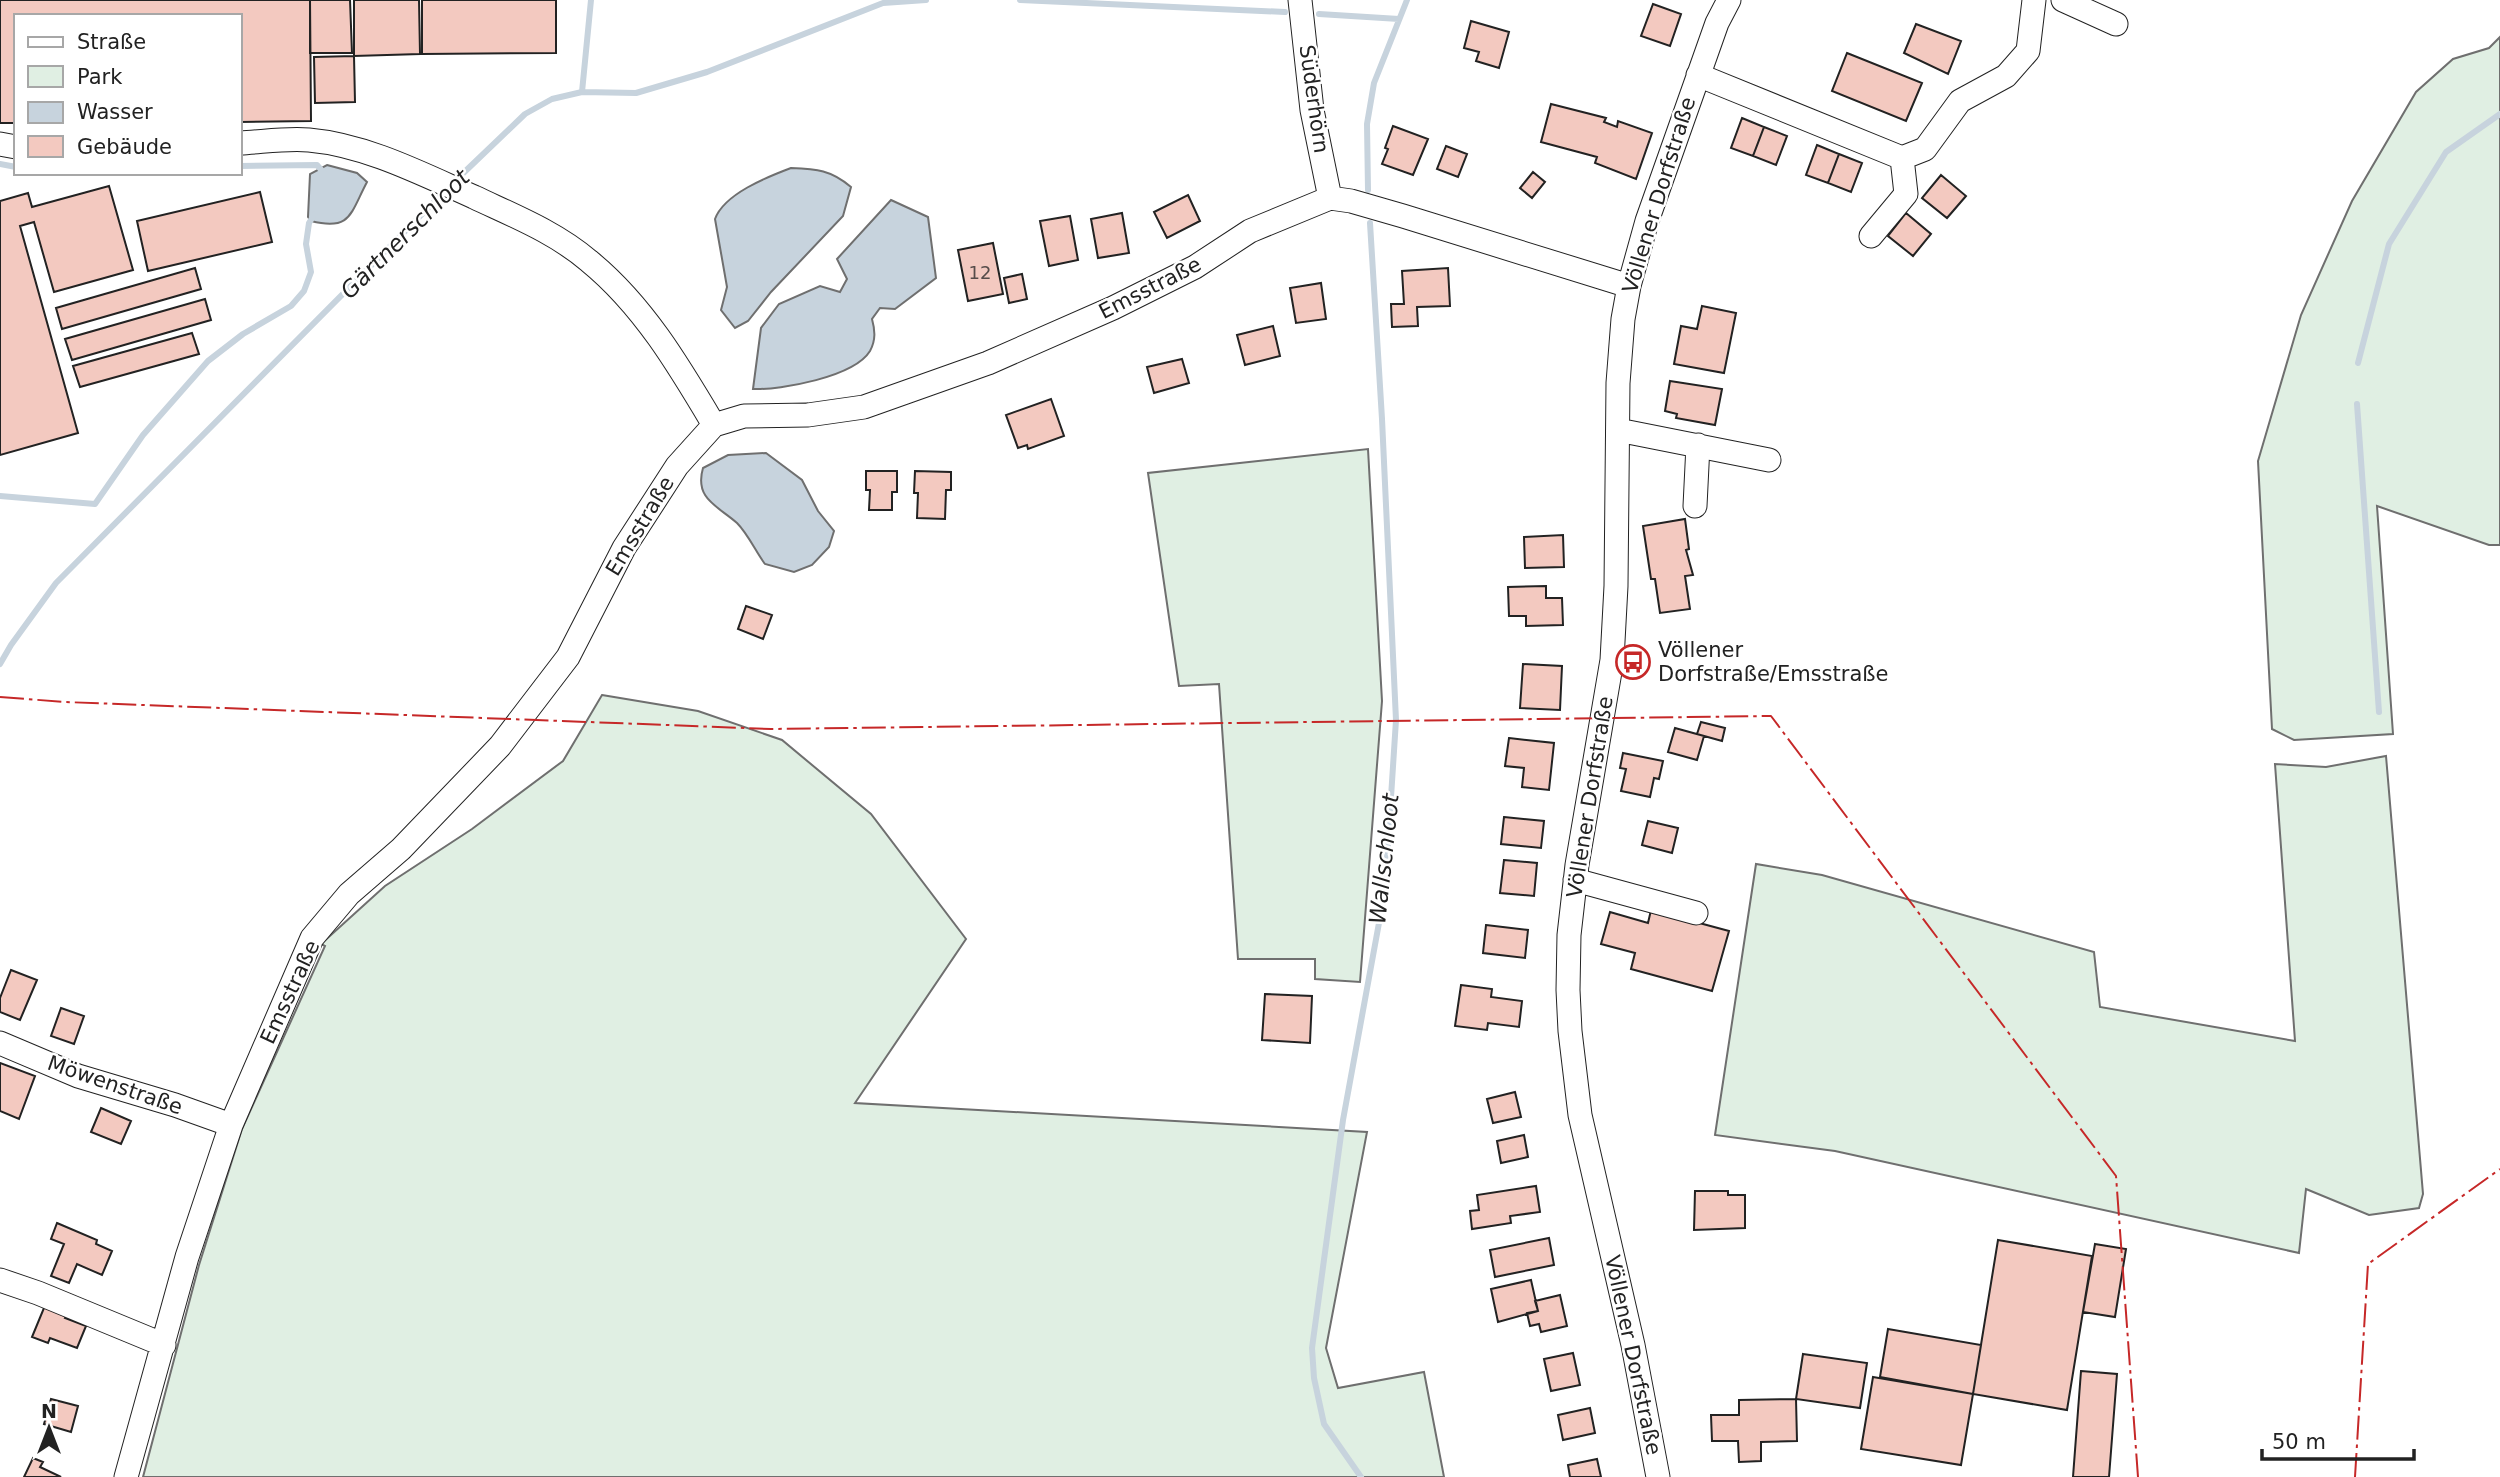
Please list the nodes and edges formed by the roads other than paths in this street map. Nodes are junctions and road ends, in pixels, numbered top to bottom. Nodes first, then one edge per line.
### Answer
1 (1300, 0) edge
2 (1729, 0) edge
3 (2034, 0) edge
4 (2063, 0) edge
5 (2116, 24) dead end
6 (1698, 75) junction
7 (242, 143) edge
8 (1902, 158) junction
9 (1331, 198) junction
10 (1871, 236) dead end
11 (1629, 286) junction
12 (715, 425) junction
13 (1618, 430) junction
14 (1698, 444) junction
15 (1769, 460) dead end
16 (1695, 506) dead end
17 (1574, 880) junction
18 (1696, 913) dead end
19 (0, 1043) edge
20 (231, 1125) junction
21 (0, 1280) edge
22 (164, 1345) junction
23 (126, 1477) edge
24 (1658, 1477) edge

1 - 9 street, Süderhörn
2 - 6 street, Völlener Dorfstraße
3 - 8 street
4 - 5 street
6 - 8 street
6 - 11 street, Völlener Dorfstraße
7 - 12 street
8 - 10 street
9 - 11 street
9 - 12 street, Emsstraße
11 - 13 street, Völlener Dorfstraße
12 - 20 street, Emsstraße
13 - 14 street
13 - 17 street, Völlener Dorfstraße
14 - 15 street
14 - 16 street
17 - 18 street
17 - 24 street, Völlener Dorfstraße
19 - 20 street, Möwenstraße
20 - 22 street, Emsstraße
21 - 22 street
22 - 23 street, Emsstraße

